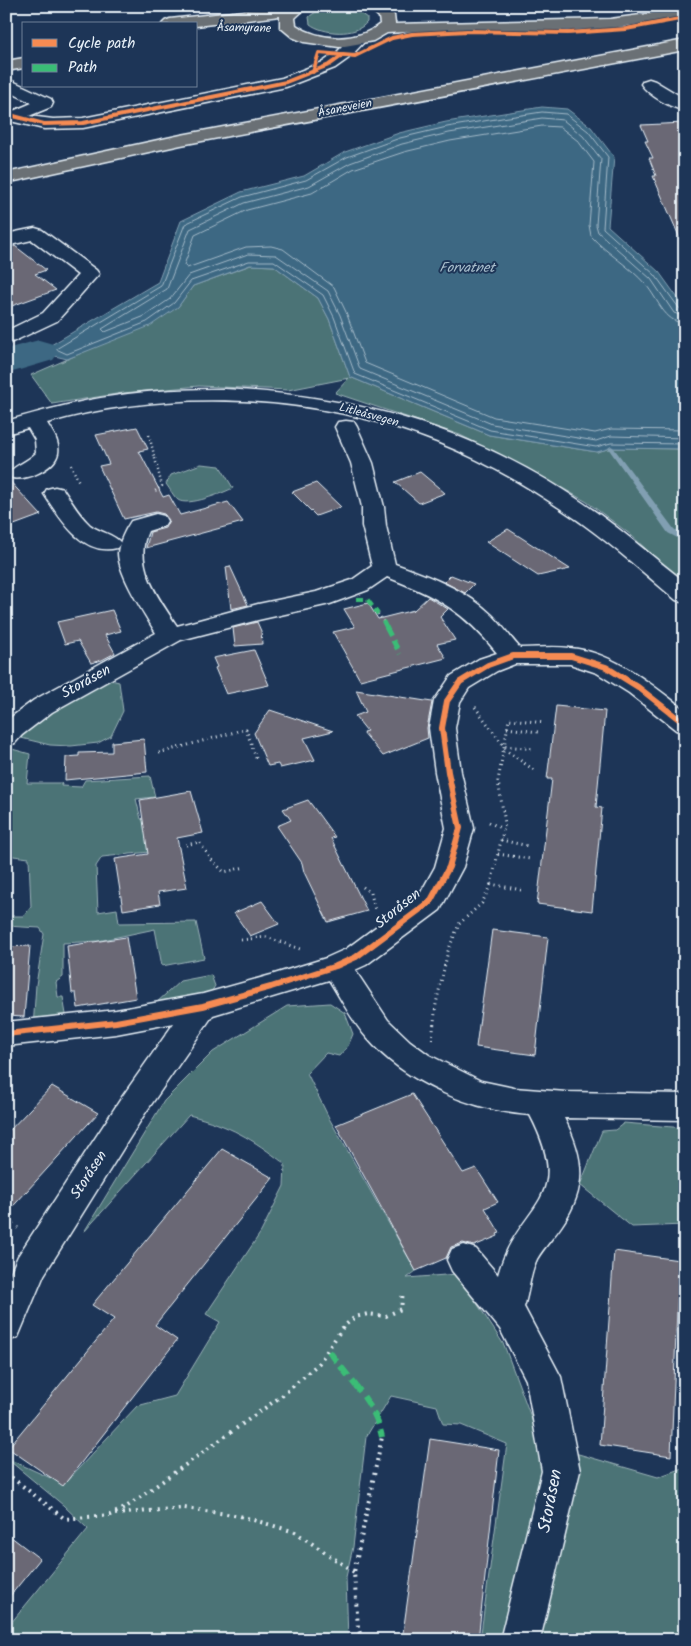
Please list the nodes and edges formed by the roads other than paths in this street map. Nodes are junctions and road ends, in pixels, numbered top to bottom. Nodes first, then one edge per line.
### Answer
1 (657, 6) edge
2 (298, 8) edge
3 (378, 8) edge
4 (685, 11) edge
5 (186, 22) edge
6 (198, 29) edge
7 (384, 29) junction
8 (292, 31) junction
9 (685, 32) edge
10 (320, 40) junction
11 (358, 40) junction
12 (685, 45) edge
13 (22, 53) edge
14 (6, 57) edge
15 (22, 62) edge
16 (6, 66) edge
17 (313, 72) junction
18 (22, 80) edge
19 (6, 83) edge
20 (649, 84) dead end
21 (39, 88) edge
22 (45, 104) junction
23 (685, 106) edge
24 (10, 115) edge
25 (159, 128) dead end
26 (6, 178) edge
27 (6, 240) edge
28 (6, 340) edge
29 (34, 420) junction
30 (346, 427) dead end
31 (6, 428) edge
32 (20, 473) dead end
33 (55, 494) dead end
34 (156, 521) dead end
35 (109, 543) dead end
36 (384, 568) junction
37 (685, 595) edge
38 (171, 636) junction
39 (512, 656) junction
40 (685, 724) edge
41 (6, 737) edge
42 (336, 966) junction
43 (203, 1006) junction
44 (6, 1034) edge
45 (540, 1103) junction
46 (685, 1107) edge
47 (464, 1260) dead end
48 (506, 1311) junction
49 (6, 1326) edge
50 (520, 1640) edge

1 - 3 main road
2 - 5 main road, Åsamyrane
2 - 8 main road
3 - 7 main road
4 - 7 main road
6 - 8 main road, Åsamyrane
7 - 11 main road
8 - 10 main road, Åsamyrane
9 - 25 main road, Åsaneveien
10 - 11 main road, Åsamyrane
10 - 17 street
11 - 17 street
12 - 26 main road, Åsaneveien
13 - 14 main road
15 - 16 main road
17 - 24 street
18 - 19 street
19 - 22 street
20 - 23 street
21 - 22 street
22 - 24 street
27 - 28 street
29 - 31 street, Litleåsvegen
29 - 32 street
29 - 37 street, Litleåsvegen
30 - 36 street
33 - 35 street
34 - 38 street
36 - 38 street, Storåsen
36 - 39 street
38 - 41 street, Storåsen
39 - 40 street, Storåsen
39 - 42 street, Storåsen
42 - 43 street, Storåsen
42 - 45 street
43 - 44 street, Storåsen
43 - 49 street, Storåsen
45 - 46 street
45 - 48 street
47 - 48 street, Storåsen
48 - 50 street, Storåsen

